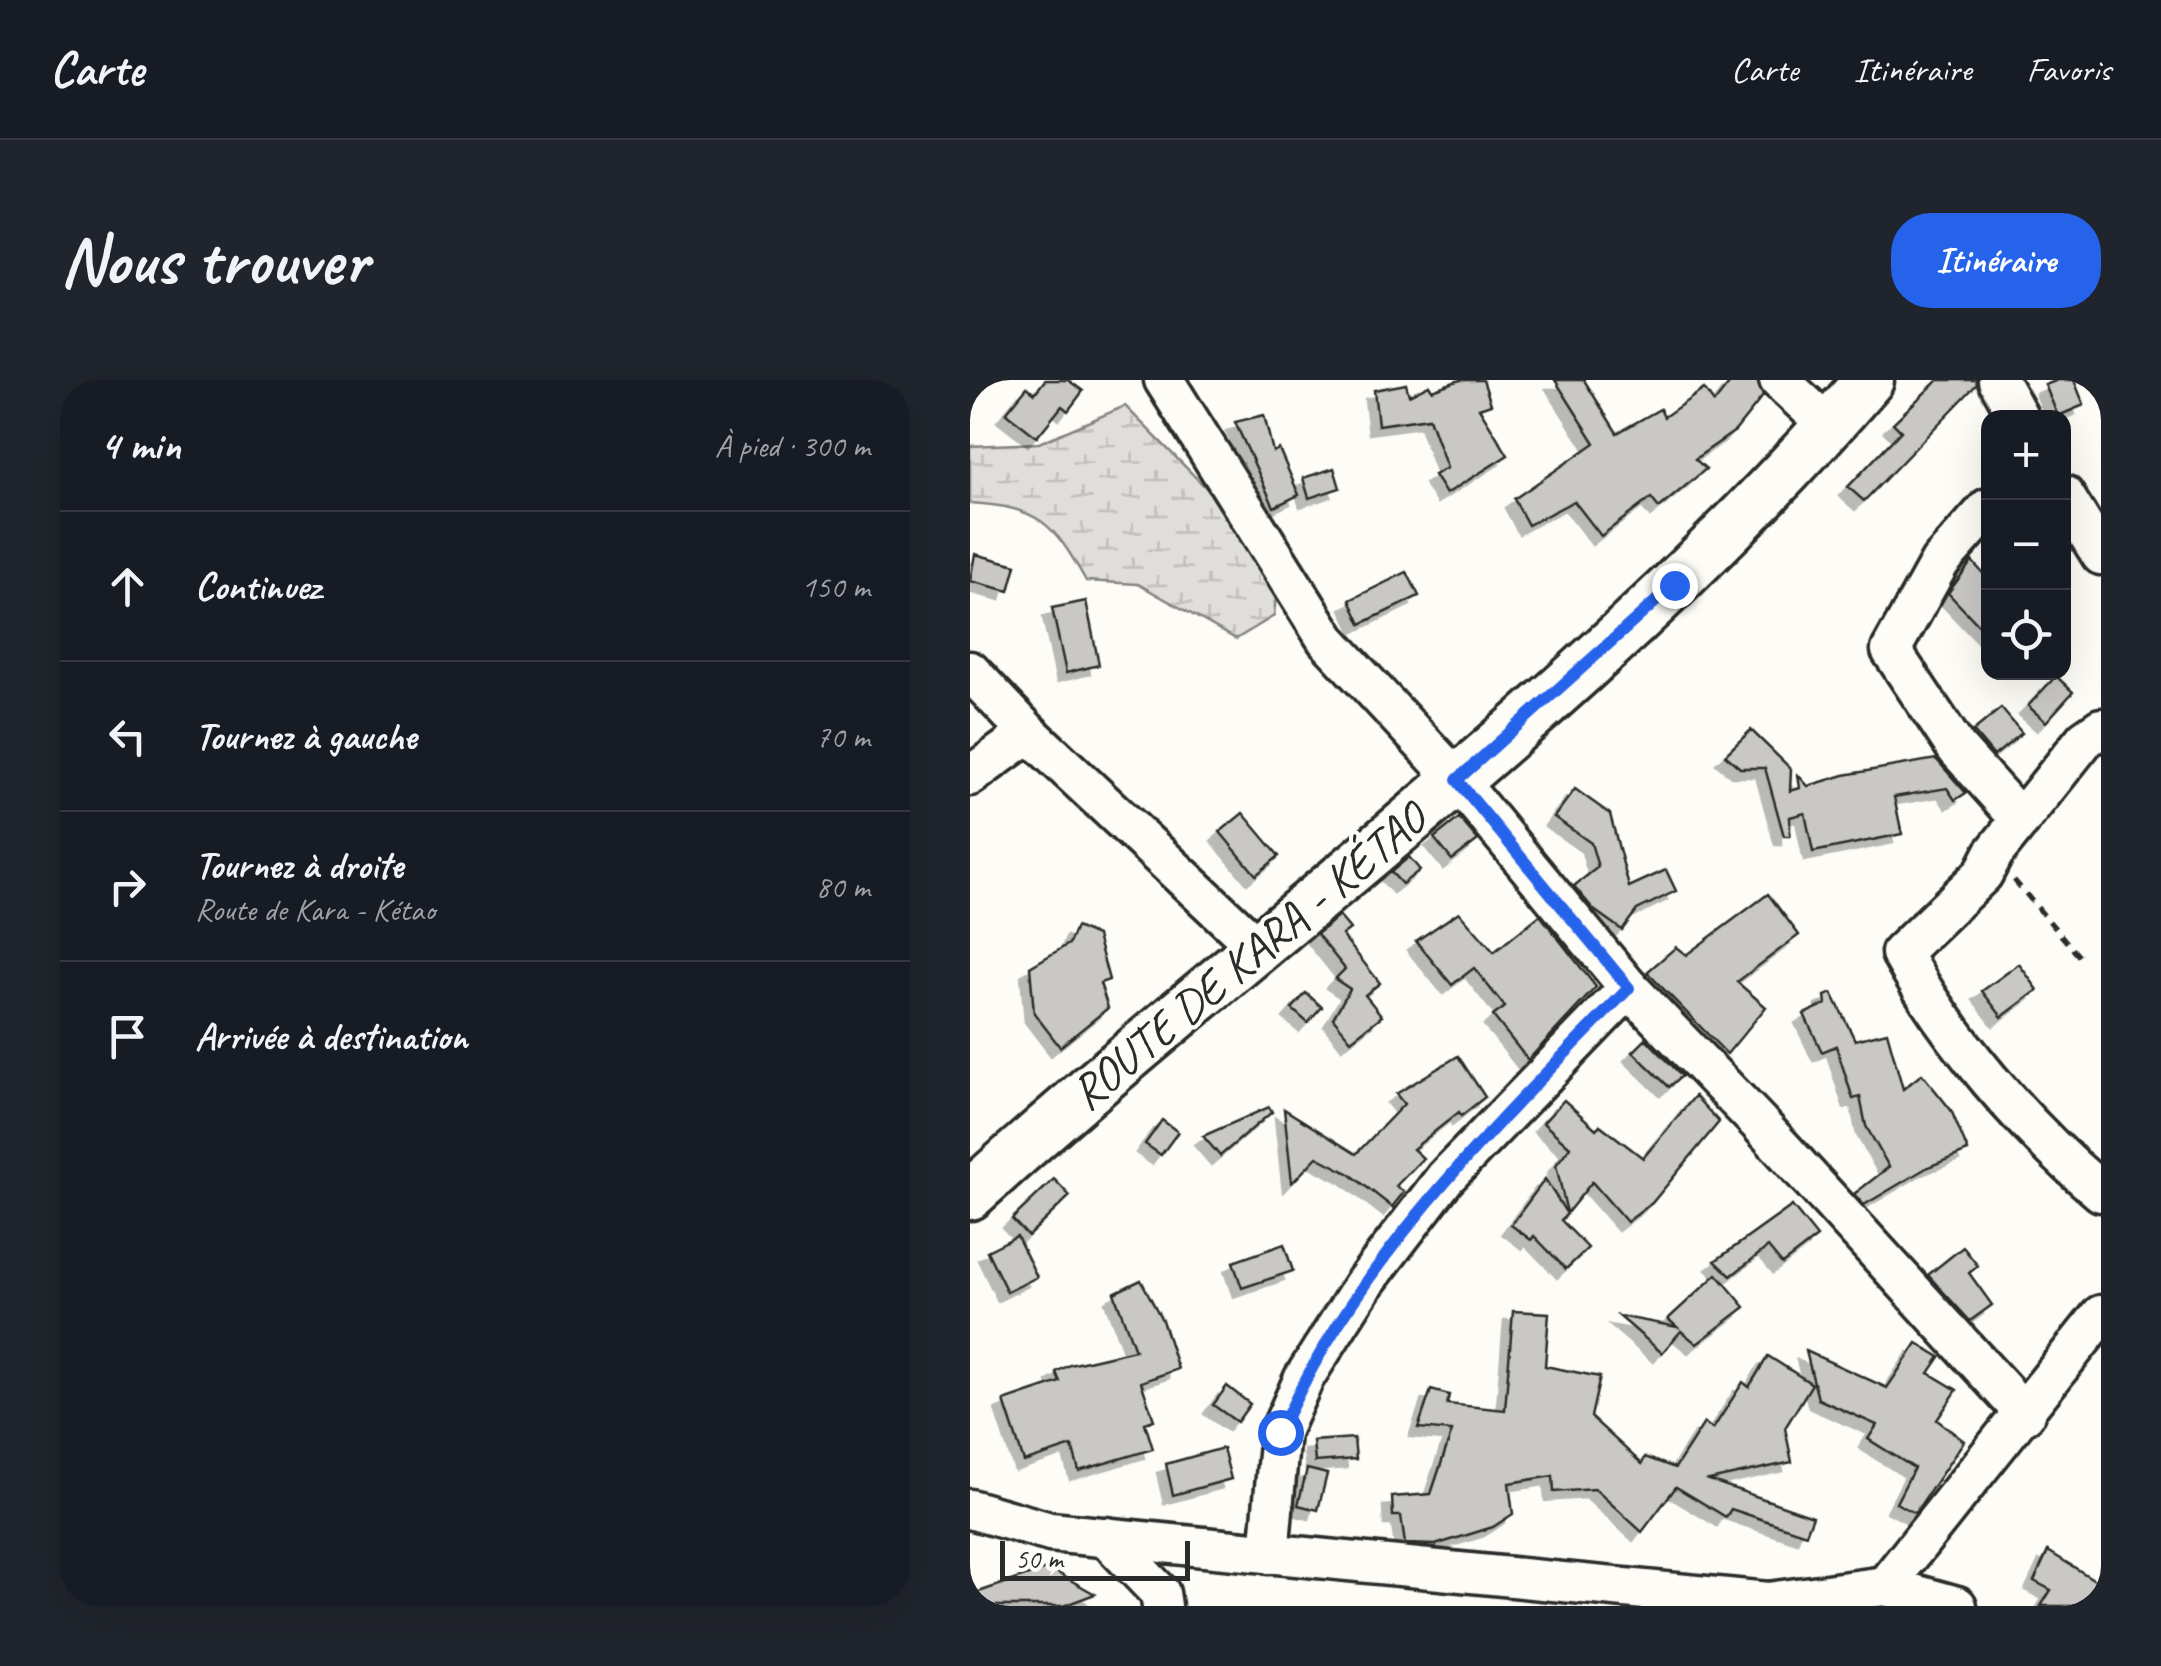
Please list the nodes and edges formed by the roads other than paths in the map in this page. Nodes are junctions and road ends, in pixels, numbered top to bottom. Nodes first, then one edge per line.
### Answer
1 (1164, 380) edge
2 (1779, 380) edge
3 (1869, 380) edge
4 (1998, 380) edge
5 (2015, 410) edge
6 (1829, 426) junction
7 (2067, 500) edge
8 (1981, 516) edge
9 (2101, 556) edge
10 (970, 670) edge
11 (2101, 728) edge
12 (1029, 733) junction
13 (970, 776) edge
14 (1457, 780) junction
15 (2021, 820) junction
16 (1256, 946) junction
17 (1629, 988) junction
18 (2101, 1192) edge
19 (970, 1195) edge
20 (2101, 1315) edge
21 (2025, 1414) junction
22 (970, 1509) edge
23 (1106, 1538) junction
24 (1269, 1554) junction
25 (1885, 1586) junction
26 (1548, 1594) edge
27 (1162, 1606) edge
28 (1957, 1606) edge

1 - 14 street
2 - 6 street
3 - 6 main road, ROUTE DE KARA - KÉTAO
4 - 5 street
6 - 14 main road, ROUTE DE KARA - KÉTAO
7 - 9 street
8 - 15 street
10 - 12 street
11 - 15 street
12 - 13 street
12 - 16 street
14 - 16 main road, ROUTE DE KARA - KÉTAO
14 - 17 street
15 - 18 street
16 - 19 main road, ROUTE DE KARA - KÉTAO
17 - 21 street
17 - 24 street
20 - 21 street
21 - 25 street
22 - 23 street
23 - 24 street
23 - 27 street
24 - 26 street
25 - 26 street
25 - 28 street

